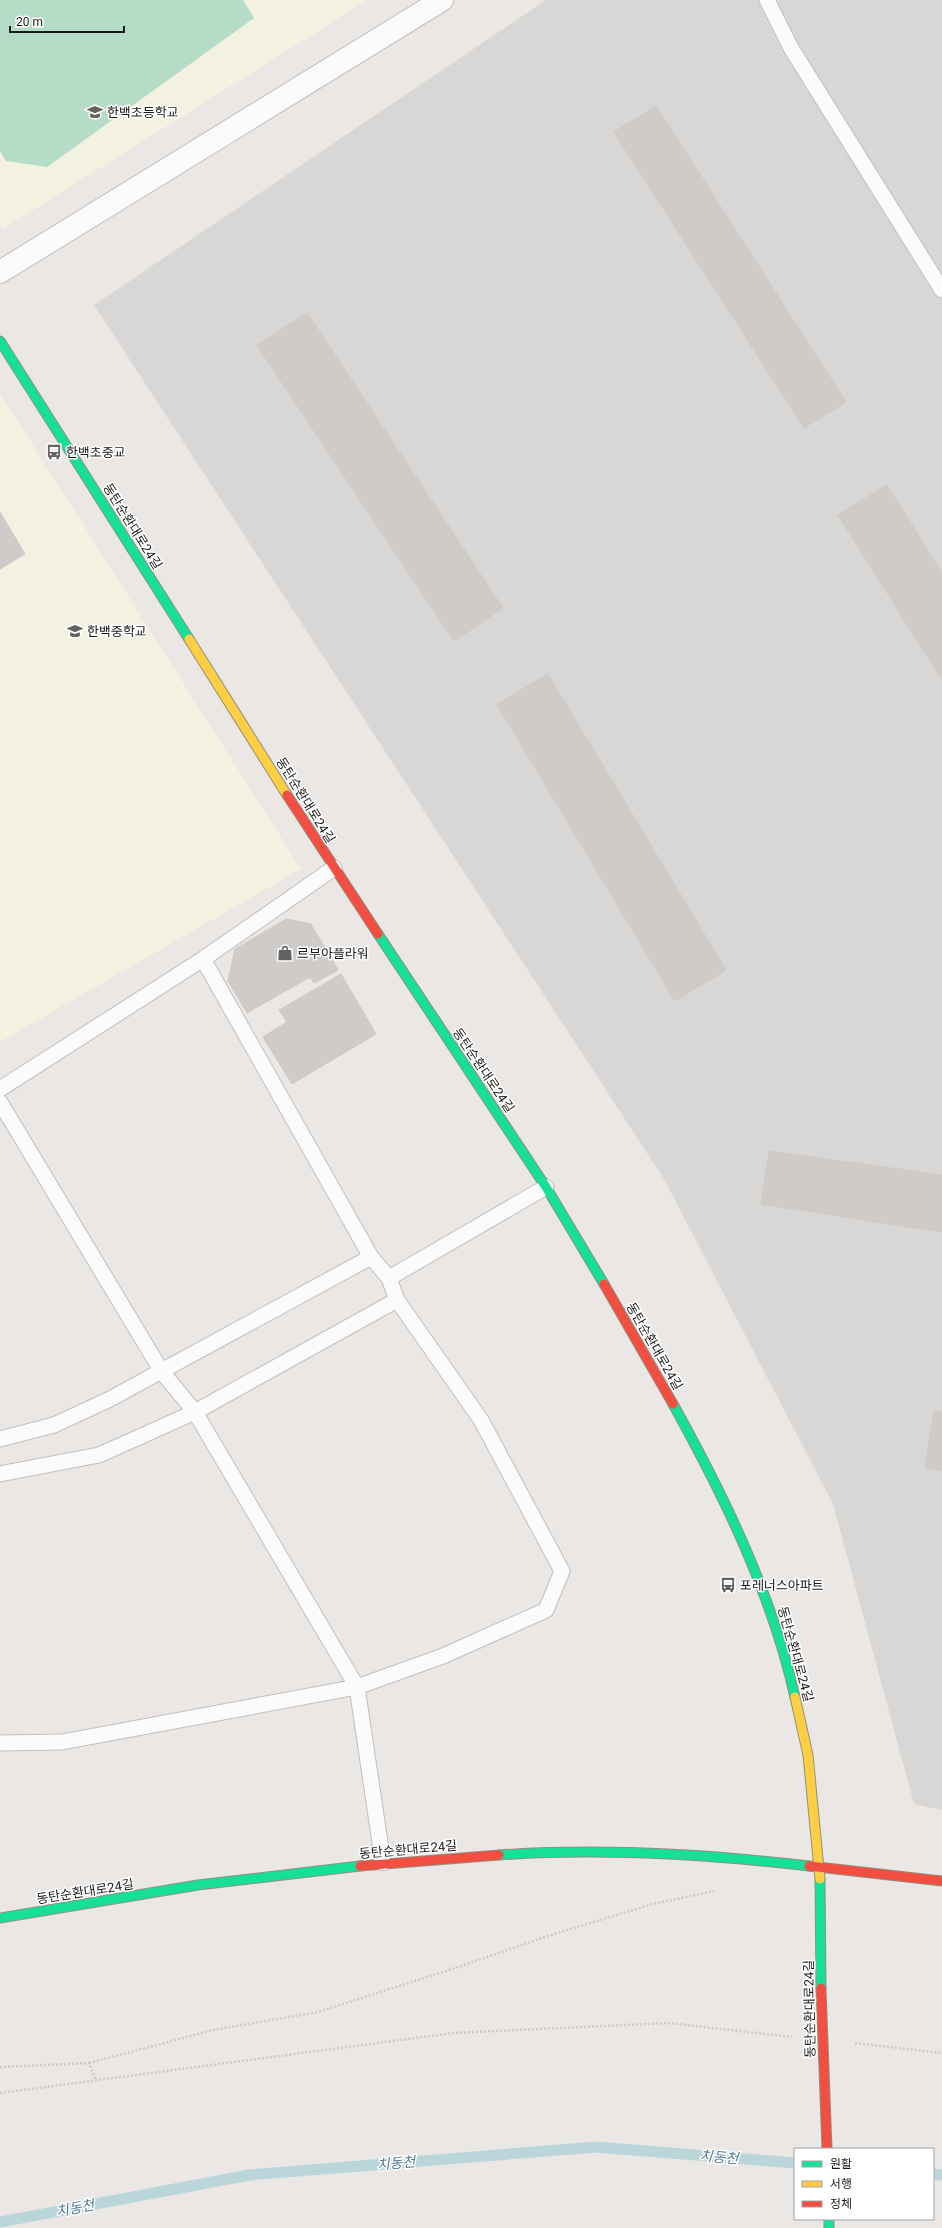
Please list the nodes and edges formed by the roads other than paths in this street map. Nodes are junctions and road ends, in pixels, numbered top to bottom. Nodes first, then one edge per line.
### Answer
1 (442, 0) edge
2 (767, 0) edge
3 (0, 272) edge
4 (942, 290) edge
5 (0, 341) edge
6 (334, 868) junction
7 (203, 959) junction
8 (0, 1089) edge
9 (0, 1102) edge
10 (546, 1187) junction
11 (372, 1257) junction
12 (390, 1278) junction
13 (397, 1300) junction
14 (162, 1372) junction
15 (195, 1412) junction
16 (0, 1439) edge
17 (0, 1474) edge
18 (357, 1688) junction
19 (0, 1743) edge
20 (383, 1863) junction
21 (820, 1869) junction
22 (942, 1881) edge
23 (0, 1918) edge
24 (826, 2148) edge

1 - 3 street
2 - 4 lane
5 - 6 street, 동탄순환대로24길
6 - 7 lane
6 - 10 street, 동탄순환대로24길
7 - 8 lane
7 - 11 lane
9 - 14 lane
10 - 12 lane
10 - 21 street, 동탄순환대로24길
11 - 12 lane
11 - 14 lane
12 - 13 lane
13 - 15 lane
13 - 18 lane
14 - 15 lane
14 - 16 lane
15 - 17 lane
15 - 18 lane
18 - 19 lane
18 - 20 lane
20 - 21 street, 동탄순환대로24길
20 - 23 street, 동탄순환대로24길
21 - 22 street, 동탄순환대로24길
21 - 24 street, 동탄순환대로24길, bridge

